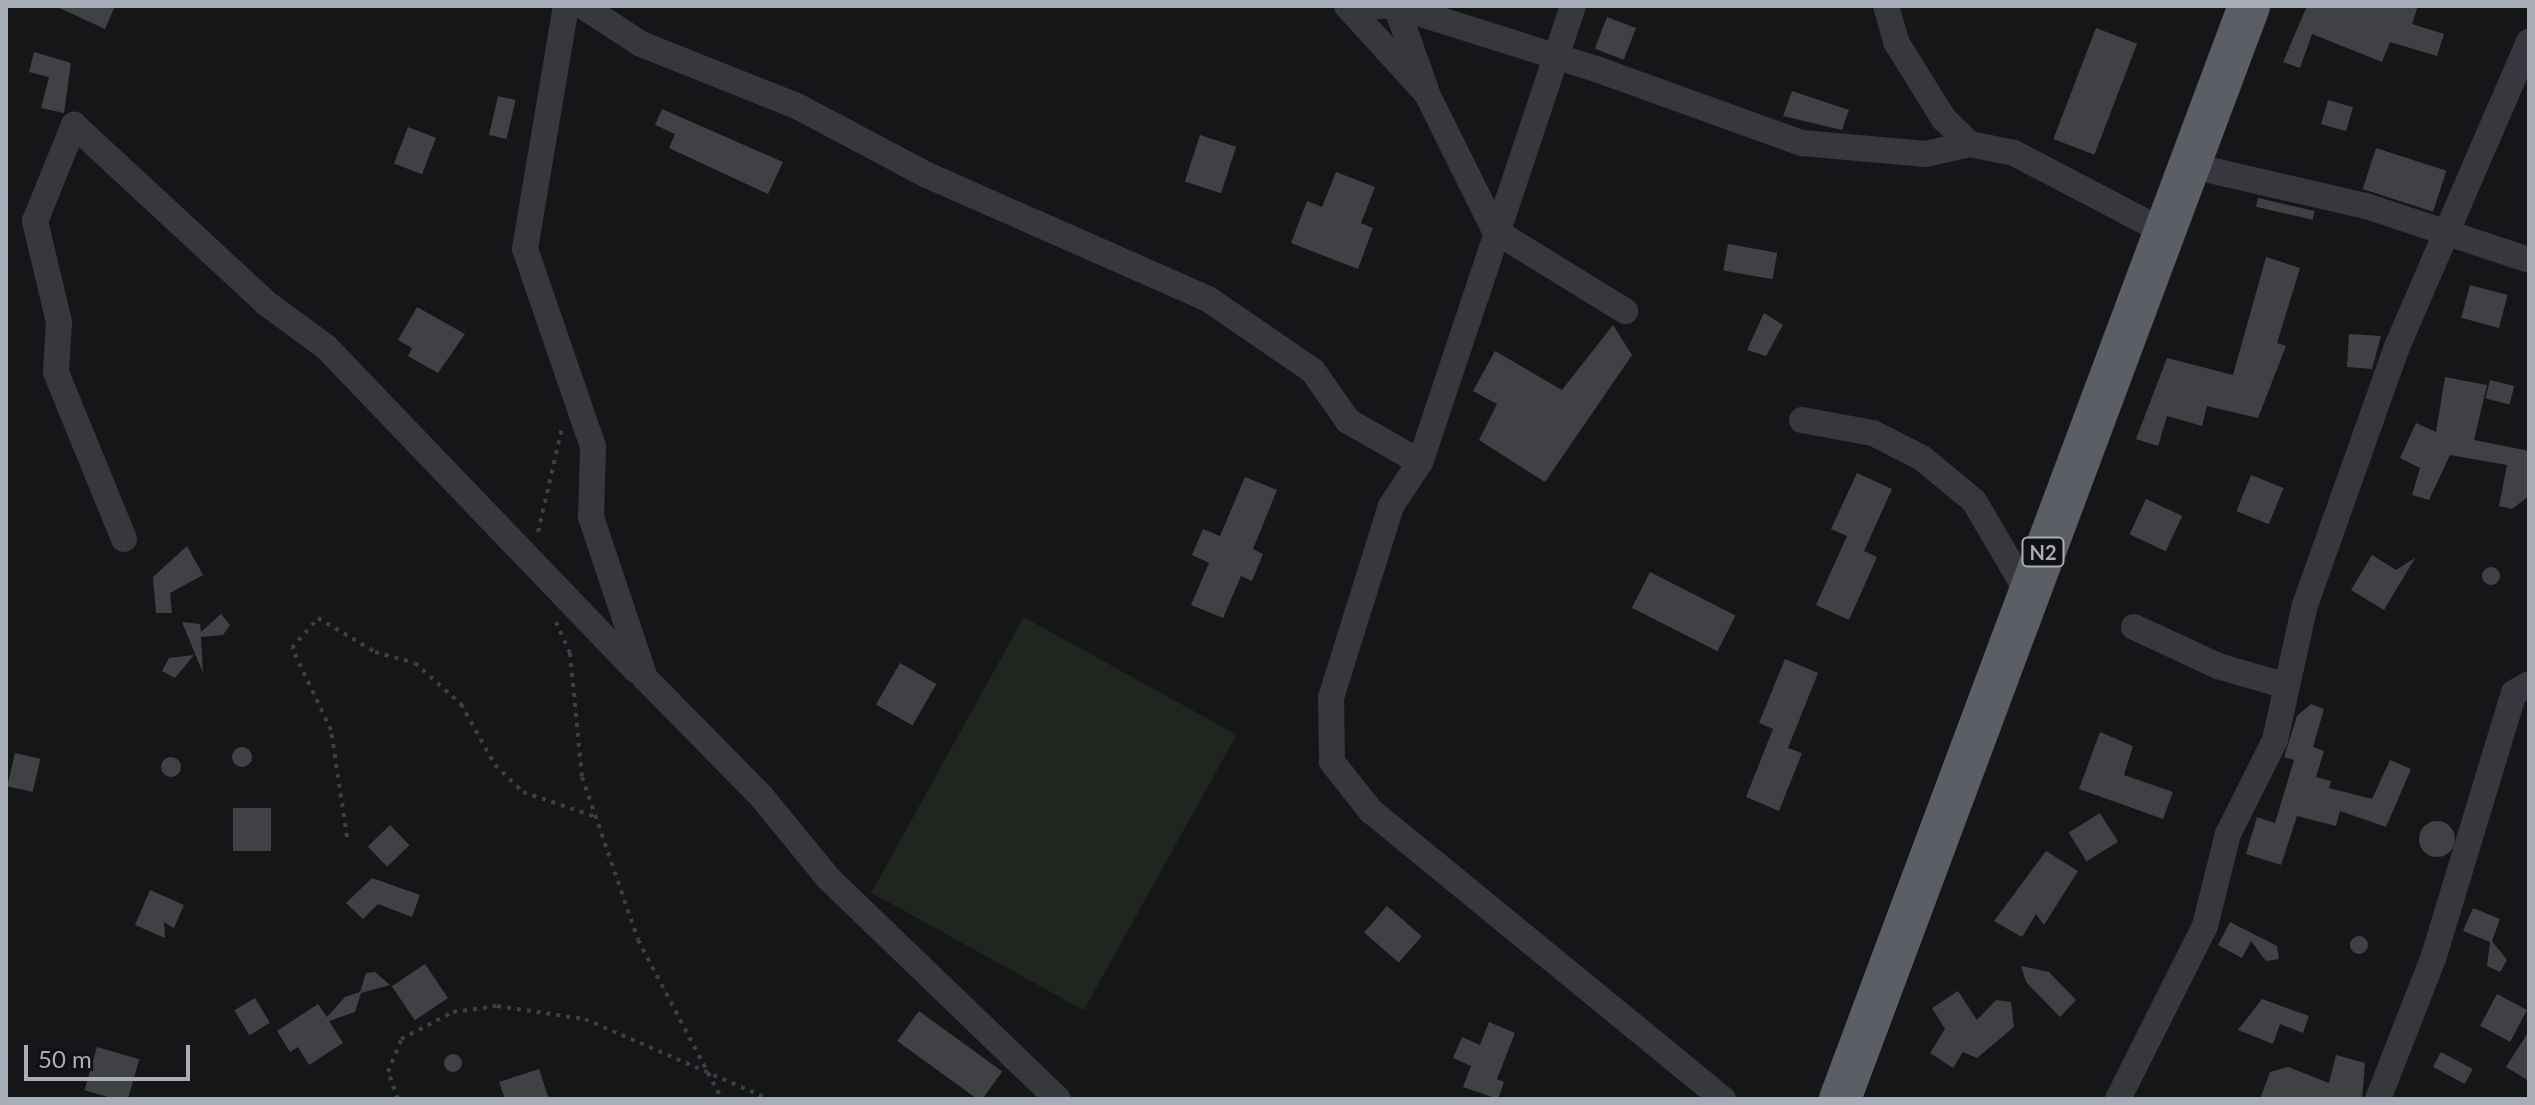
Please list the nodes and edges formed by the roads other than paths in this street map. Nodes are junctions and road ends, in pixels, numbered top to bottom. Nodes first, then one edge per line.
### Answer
1 (566, 6) edge
2 (583, 6) edge
3 (1347, 6) edge
4 (1373, 6) edge
5 (1396, 6) edge
6 (1573, 6) edge
7 (1886, 6) edge
8 (2249, 6) edge
9 (2529, 42) edge
10 (1552, 57) junction
11 (1427, 94) junction
12 (1970, 144) junction
13 (2188, 165) junction
14 (2161, 230) junction
15 (1495, 231) junction
16 (2445, 235) junction
17 (2529, 260) edge
18 (1625, 311) dead end
19 (1802, 420) dead end
20 (1420, 462) junction
21 (124, 539) dead end
22 (2028, 593) junction
23 (2134, 627) dead end
24 (645, 678) junction
25 (2529, 684) edge
26 (2283, 685) junction
27 (1058, 1099) edge
28 (1723, 1099) edge
29 (1840, 1099) edge
30 (2118, 1099) edge
31 (2378, 1099) edge

1 - 24 street
2 - 20 street
3 - 11 street
4 - 5 street
5 - 10 street
5 - 11 street
6 - 10 street
7 - 12 street
8 - 13 highway, N2
9 - 16 street
10 - 12 street
10 - 15 street
11 - 15 street
12 - 14 street
13 - 14 highway, N2
13 - 16 street
14 - 22 highway, N2
15 - 18 street
15 - 20 street
16 - 17 street
16 - 26 street
19 - 22 street
20 - 28 street
21 - 24 street
22 - 29 highway, N2
23 - 26 street
24 - 27 street
25 - 31 street
26 - 30 street

